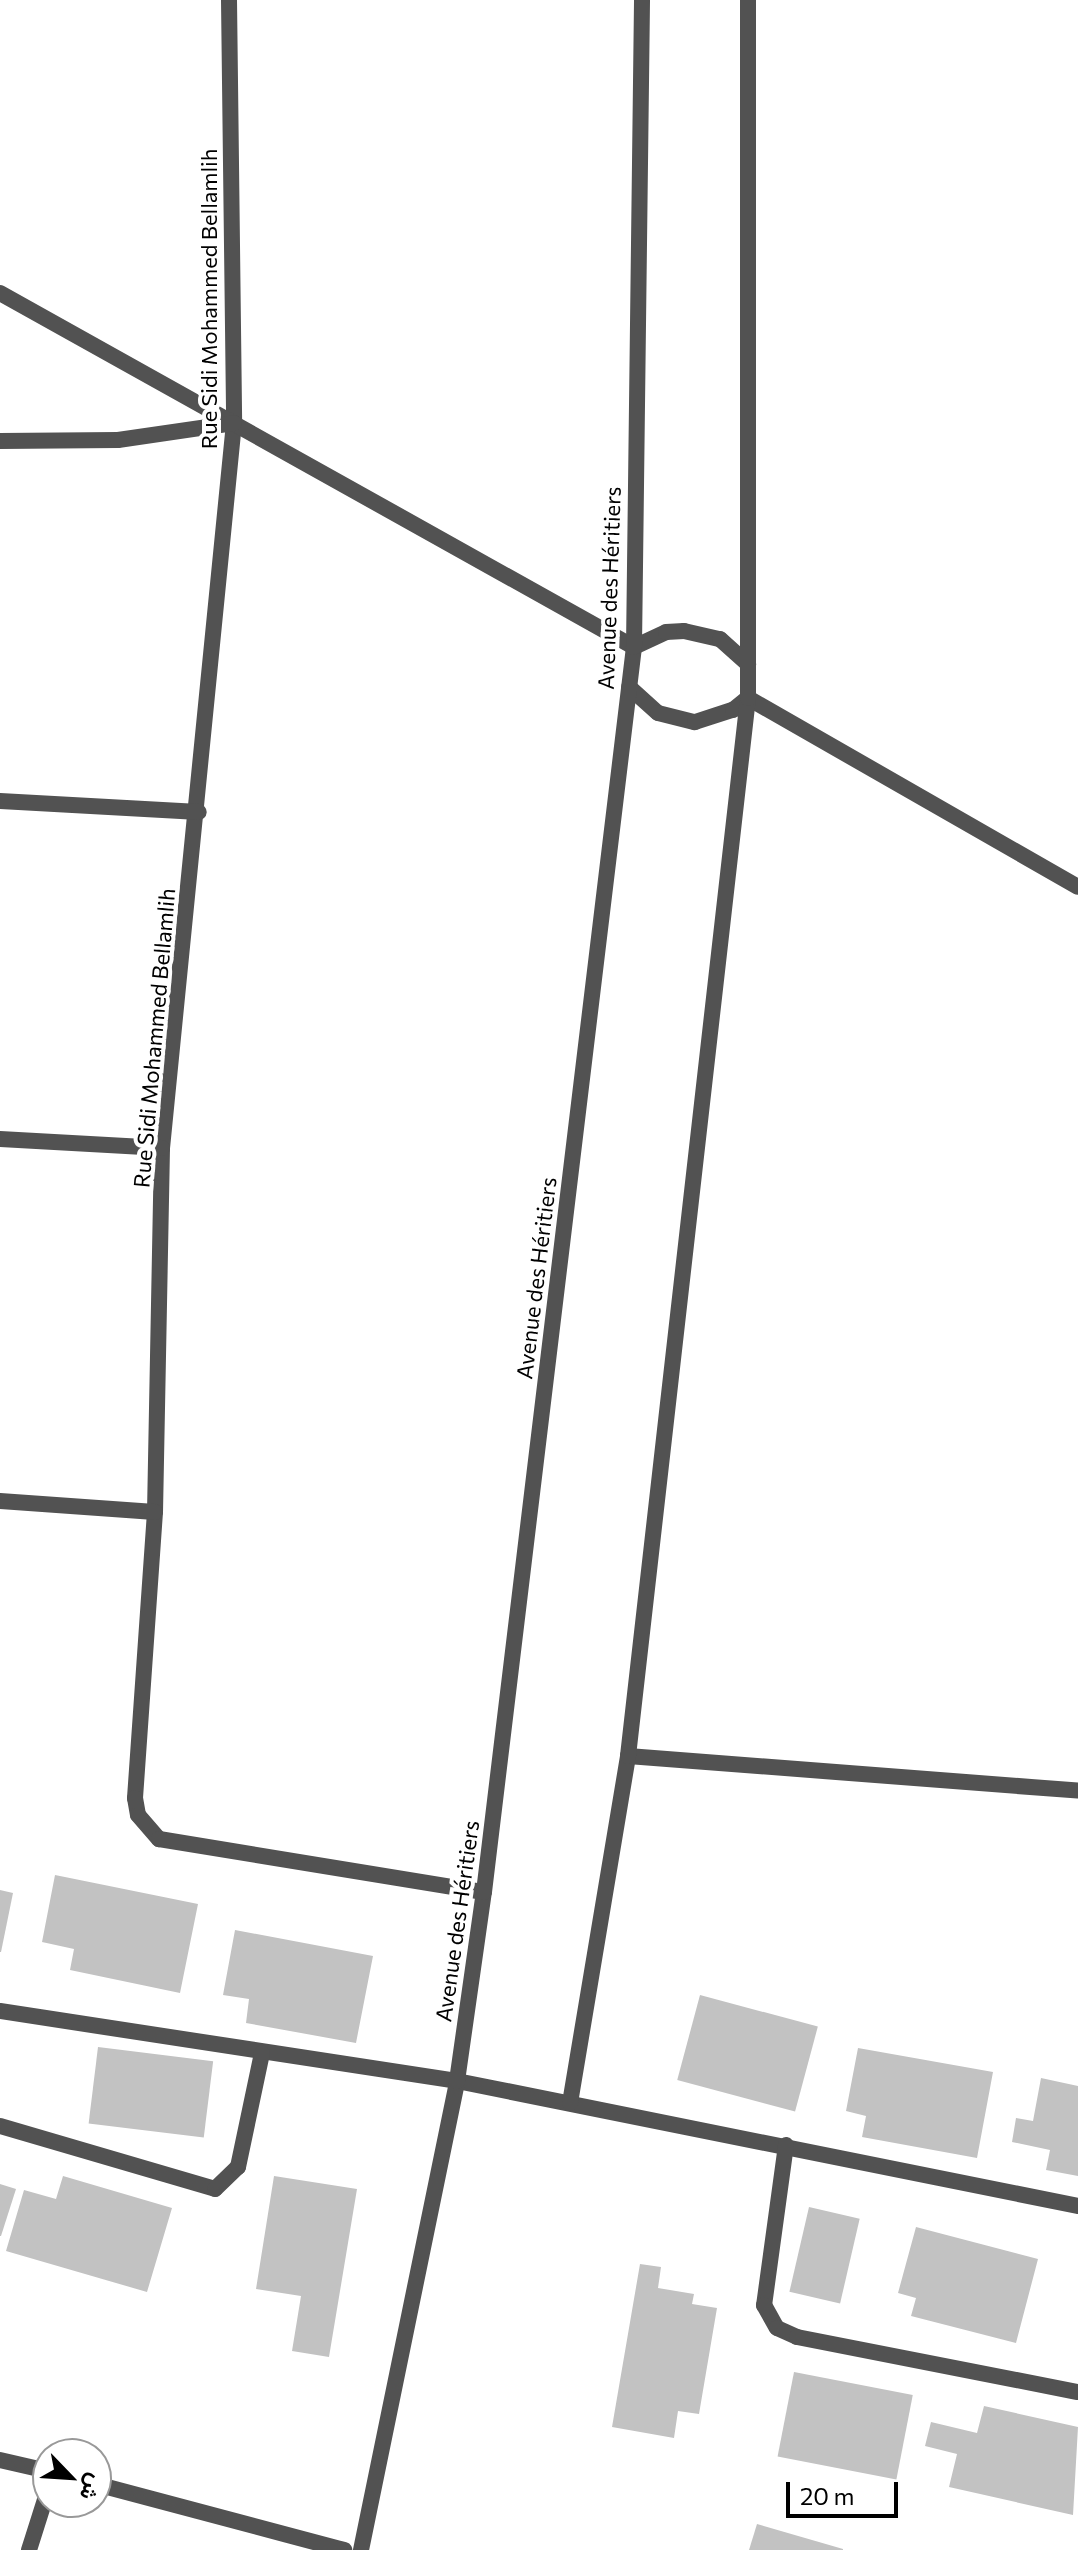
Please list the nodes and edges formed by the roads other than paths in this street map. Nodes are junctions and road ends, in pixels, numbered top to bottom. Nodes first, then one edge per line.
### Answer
1 (229, 0) edge
2 (642, 0) edge
3 (748, 0) edge
4 (0, 293) edge
5 (234, 423) junction
6 (0, 441) edge
7 (634, 647) junction
8 (748, 664) junction
9 (629, 687) junction
10 (748, 698) junction
11 (0, 801) edge
12 (199, 812) junction
13 (1078, 887) edge
14 (0, 1139) edge
15 (162, 1148) junction
16 (0, 1501) edge
17 (155, 1512) junction
18 (628, 1756) junction
19 (1078, 1791) edge
20 (484, 1892) junction
21 (0, 2011) edge
22 (262, 2053) junction
23 (457, 2081) junction
24 (570, 2103) junction
25 (0, 2126) edge
26 (786, 2145) junction
27 (1078, 2206) edge
28 (1078, 2392) edge
29 (0, 2460) edge
30 (32, 2467) edge
31 (112, 2488) edge
32 (39, 2518) edge
33 (29, 2550) edge
34 (344, 2550) edge
35 (361, 2550) edge

1 - 5 street, Rue Sidi Mohammed Bellamlih
2 - 7 street, Avenue des Héritiers
3 - 8 street
4 - 5 street
5 - 6 street
5 - 7 street
5 - 12 street, Rue Sidi Mohammed Bellamlih
7 - 8 street
7 - 9 street, Avenue des Héritiers
8 - 10 street
9 - 10 street
9 - 20 street, Avenue des Héritiers
10 - 13 street
10 - 18 street
11 - 12 street
12 - 15 street, Rue Sidi Mohammed Bellamlih
14 - 15 street
15 - 17 street, Rue Sidi Mohammed Bellamlih
16 - 17 street
17 - 20 street, Rue Sidi Mohammed Bellamlih
18 - 19 street
18 - 24 street
20 - 23 street, Avenue des Héritiers
21 - 22 street
22 - 23 street
22 - 25 street
23 - 24 street
23 - 35 street, Avenue des Héritiers
24 - 26 street
26 - 27 street
26 - 28 street
29 - 30 street
31 - 34 street
32 - 33 street

